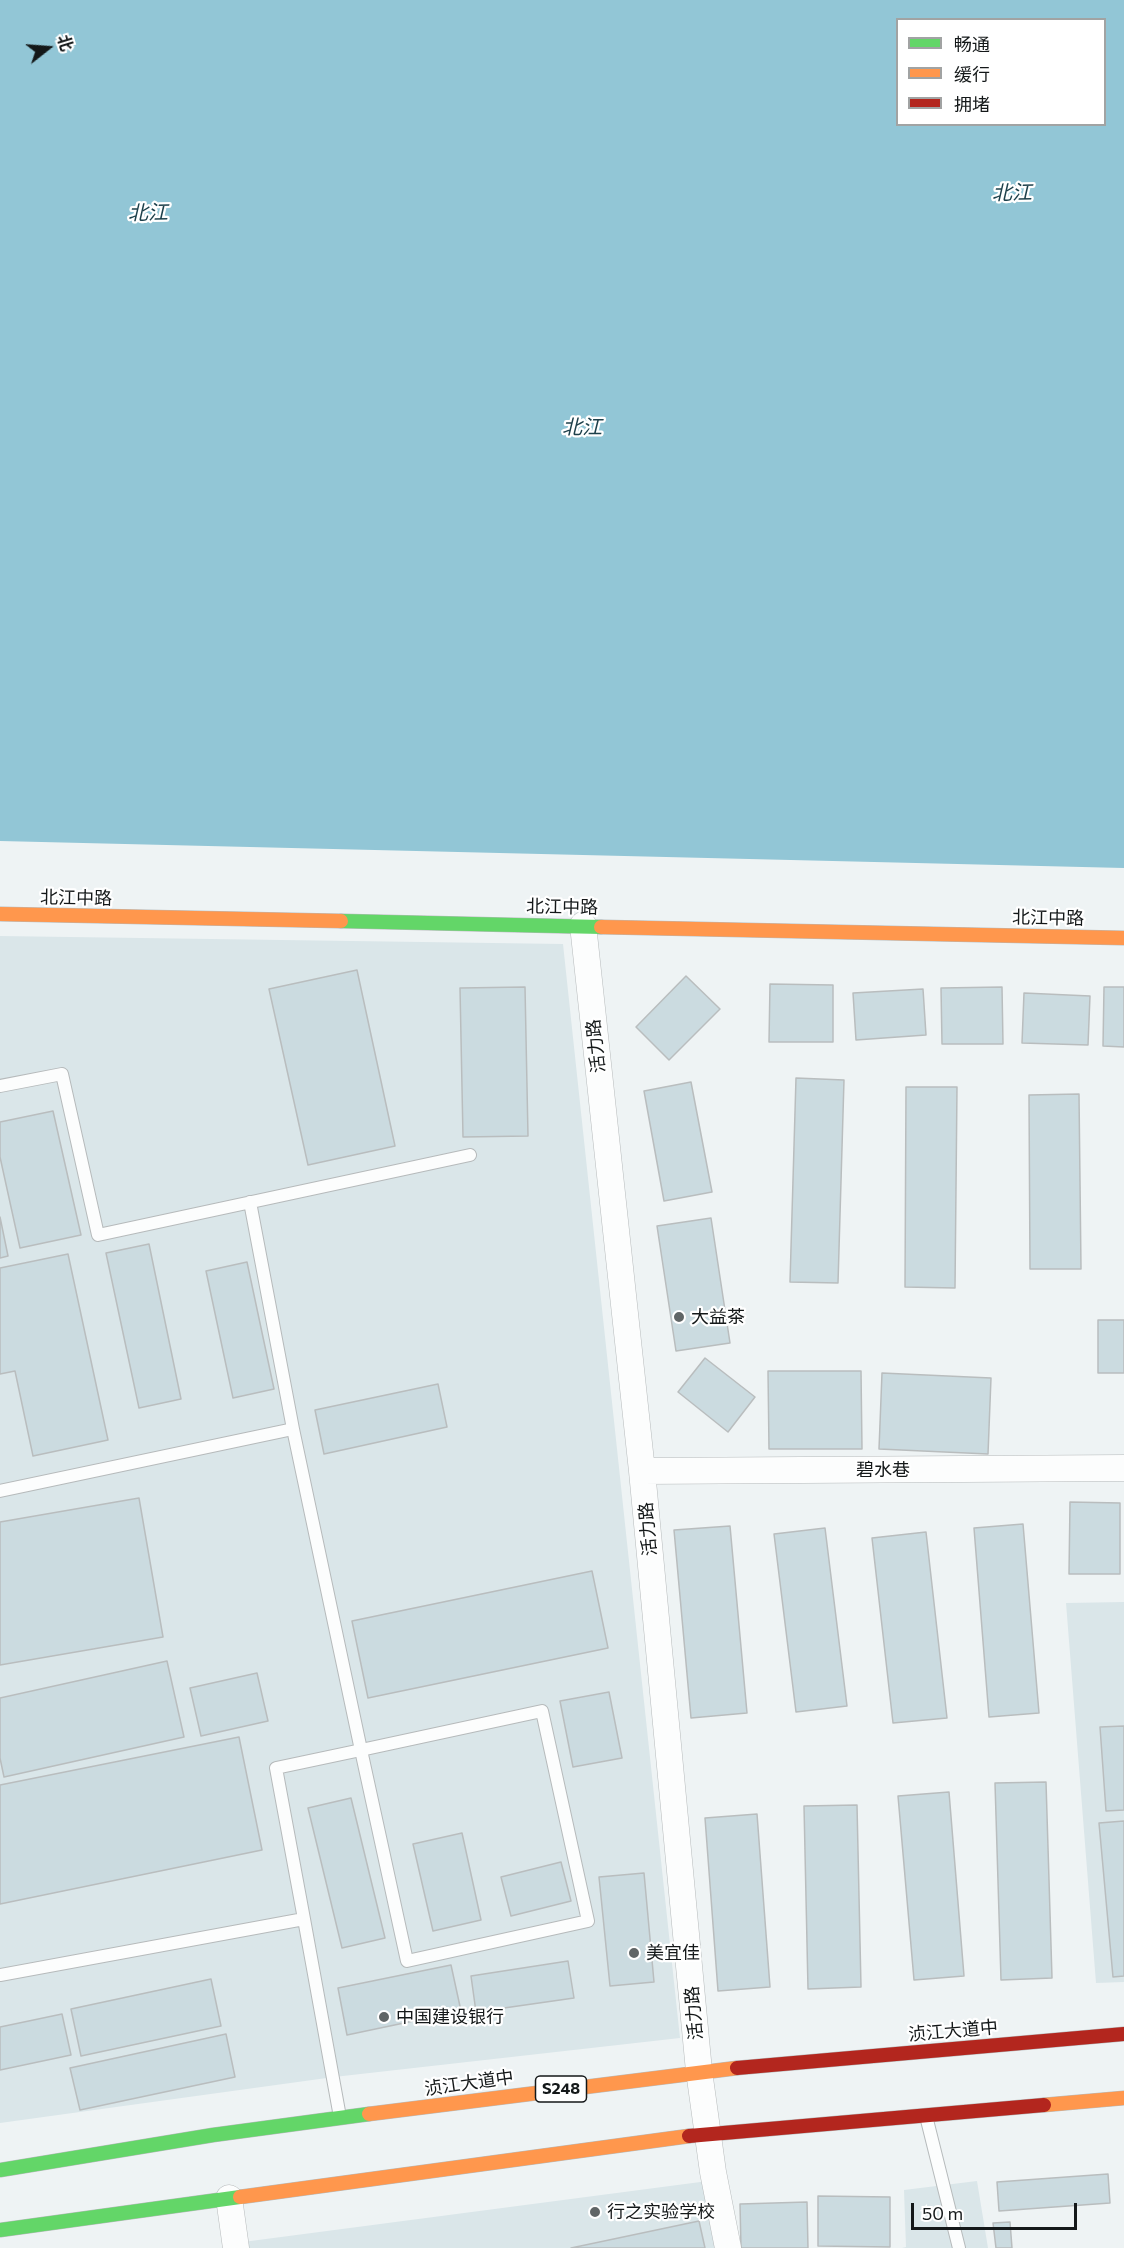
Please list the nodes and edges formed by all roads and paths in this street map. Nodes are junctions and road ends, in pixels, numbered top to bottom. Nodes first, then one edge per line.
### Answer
1 (0, 915) edge
2 (583, 925) junction
3 (1124, 938) edge
4 (0, 1086) edge
5 (470, 1155) dead end
6 (250, 1202) junction
7 (293, 1429) junction
8 (1124, 1468) edge
9 (642, 1471) junction
10 (0, 1491) edge
11 (361, 1750) junction
12 (304, 1919) junction
13 (0, 1975) edge
14 (1124, 2034) edge
15 (699, 2071) junction
16 (1124, 2098) edge
17 (926, 2115) junction
18 (340, 2118) junction
19 (708, 2133) junction
20 (0, 2170) edge
21 (229, 2198) junction
22 (0, 2230) edge
23 (236, 2248) edge
24 (728, 2248) edge
25 (959, 2248) edge

1 - 2 main road, 北江中路
2 - 3 main road, 北江中路
2 - 9 street, 活力路
4 - 6 lane
5 - 6 lane
6 - 7 lane
7 - 10 lane
7 - 11 lane
8 - 9 street, 碧水巷
9 - 15 street, 活力路
11 - 11 lane
11 - 12 lane
12 - 13 lane
12 - 18 lane
14 - 15 main road, 浈江大道中 / S248
15 - 18 main road, 浈江大道中 / S248
15 - 19 street, 活力路
16 - 17 main road
17 - 19 main road
17 - 25 lane
18 - 20 main road, 浈江大道中 / S248
19 - 21 main road
19 - 24 street, 活力路
21 - 22 main road
21 - 23 street

